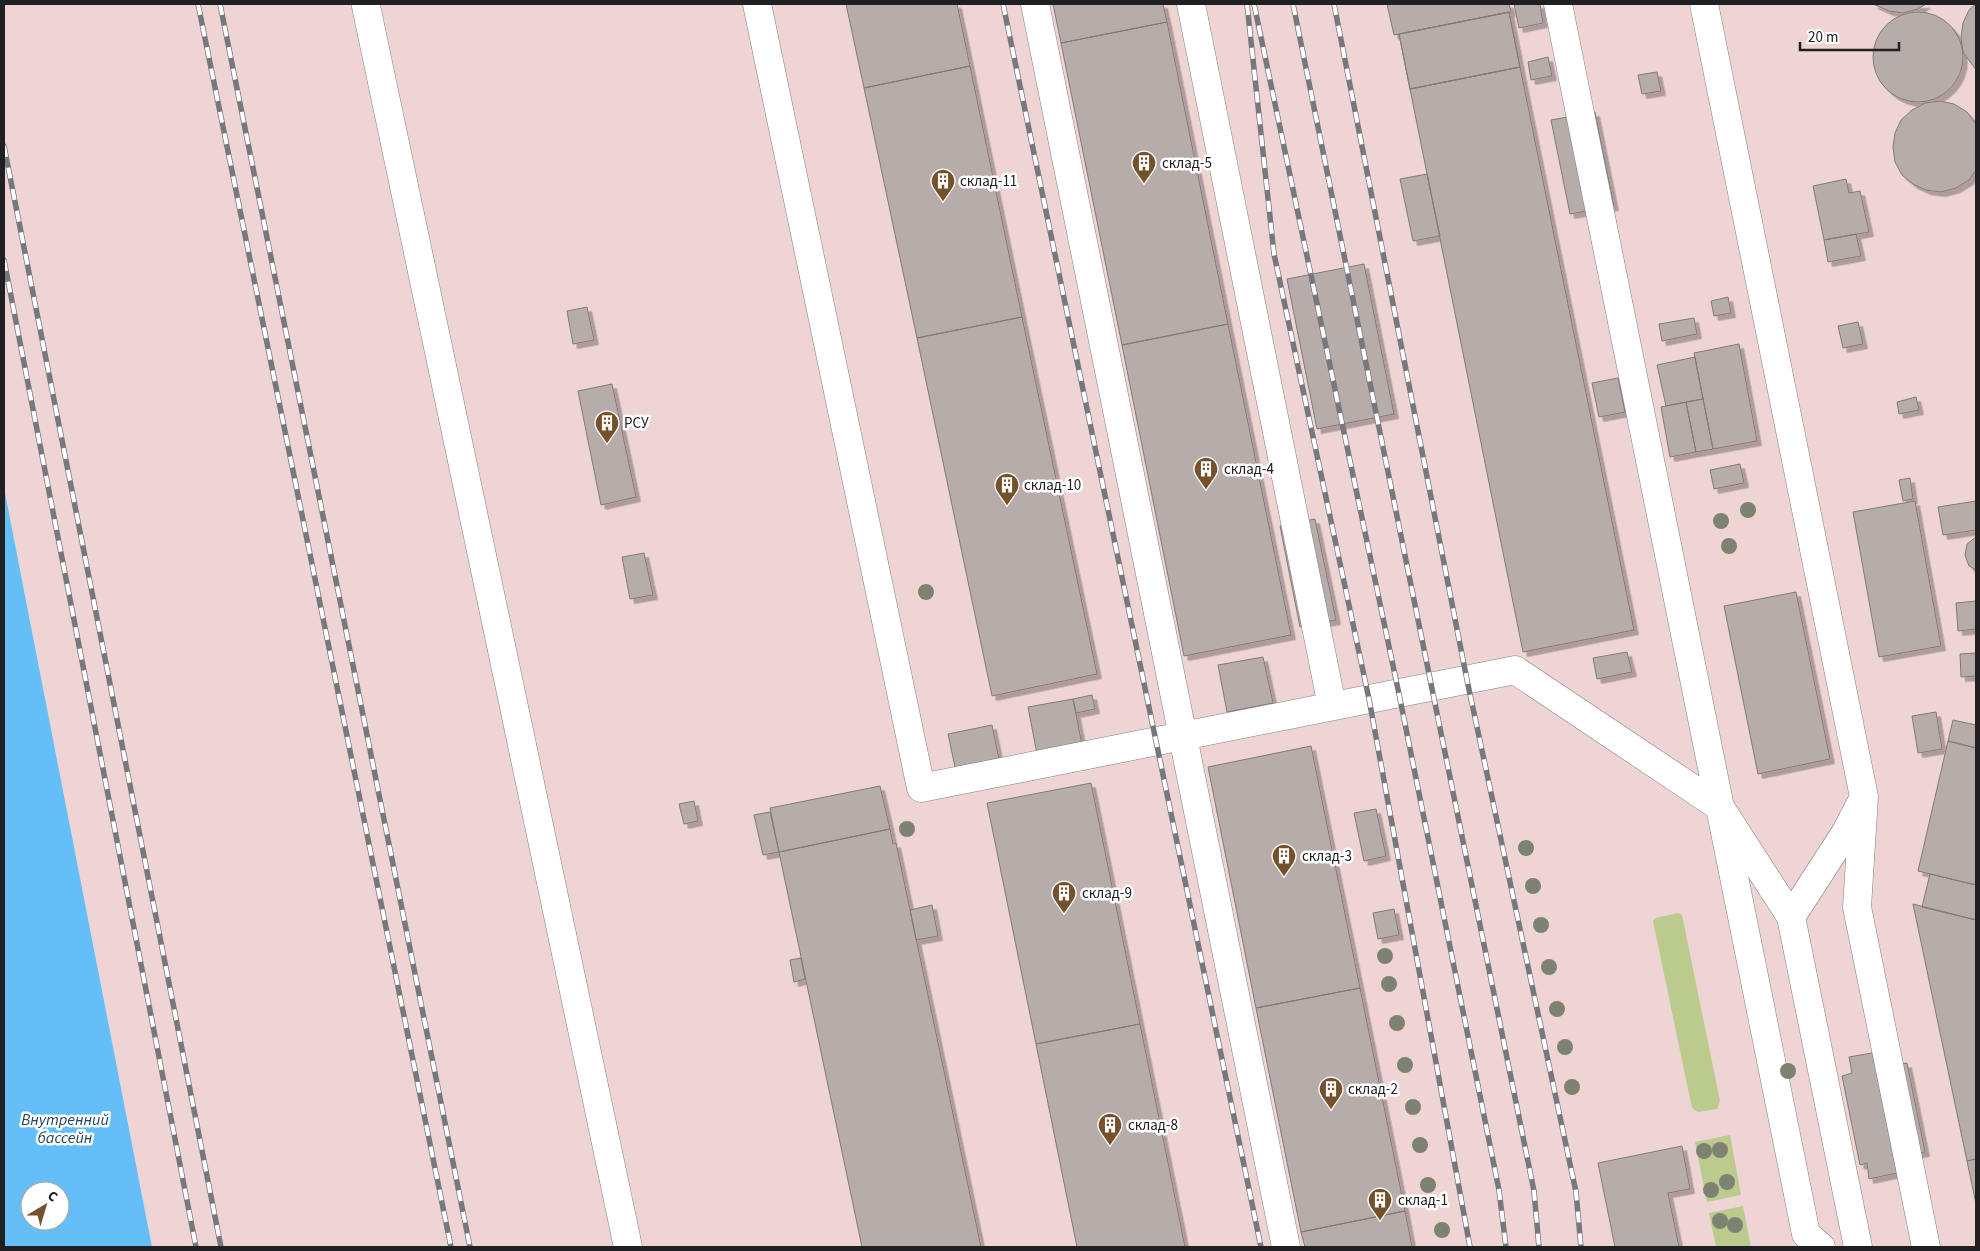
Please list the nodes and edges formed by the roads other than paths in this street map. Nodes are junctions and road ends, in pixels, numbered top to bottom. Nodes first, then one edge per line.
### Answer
1 (756, 4) edge
2 (1035, 4) edge
3 (1190, 4) edge
4 (1558, 4) edge
5 (1704, 4) edge
6 (366, 6) dead end
7 (1332, 706) junction
8 (1183, 736) junction
9 (1864, 797) junction
10 (1720, 807) junction
11 (1791, 917) junction
12 (628, 1247) edge
13 (1286, 1247) edge
14 (1821, 1247) edge
15 (1858, 1247) edge
16 (1926, 1247) edge

1 - 8 lane
2 - 8 lane
3 - 7 lane
4 - 10 lane
5 - 9 lane
6 - 12 lane
7 - 8 lane
7 - 10 lane
8 - 13 lane
9 - 11 lane
9 - 16 lane
10 - 11 lane
10 - 14 lane
11 - 15 lane

